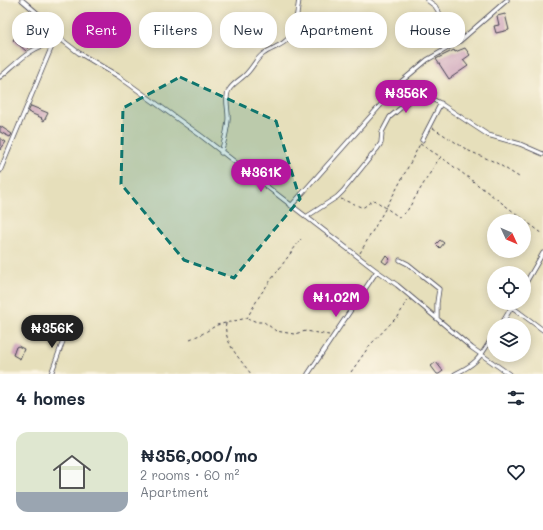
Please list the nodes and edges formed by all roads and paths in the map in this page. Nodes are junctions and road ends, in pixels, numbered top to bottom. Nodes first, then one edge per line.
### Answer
1 (22, 0) edge
2 (299, 0) edge
3 (427, 0) edge
4 (507, 0) edge
5 (36, 12) edge
6 (64, 42) edge
7 (36, 48) edge
8 (51, 48) edge
9 (444, 50) junction
10 (0, 78) edge
11 (441, 103) junction
12 (430, 126) junction
13 (422, 140) joint
14 (420, 144) junction
15 (221, 153) junction
16 (543, 154) edge
17 (441, 158) junction
18 (0, 171) edge
19 (519, 177) dead end
20 (337, 197) junction
21 (291, 206) junction
22 (385, 207) junction
23 (306, 217) junction
24 (543, 234) edge
25 (301, 239) dead end
26 (543, 253) edge
27 (358, 256) junction
28 (400, 260) dead end
29 (377, 271) junction
30 (531, 274) edge
31 (410, 296) junction
32 (519, 310) edge
33 (247, 318) junction
34 (437, 318) junction
35 (226, 322) junction
36 (67, 330) dead end
37 (543, 330) edge
38 (333, 337) junction
39 (190, 339) dead end
40 (487, 347) edge
41 (482, 355) junction
42 (351, 372) dead end
43 (51, 374) edge
44 (251, 374) edge
45 (308, 374) edge
46 (455, 374) edge
47 (509, 374) edge

1 - 5 street
2 - 15 street
3 - 9 street
4 - 9 street
6 - 15 street
7 - 10 street
8 - 18 street
9 - 21 street
11 - 12 street
11 - 16 street
11 - 20 street
12 - 13 street
12 - 19 path
13 - 14 path
14 - 17 path
14 - 22 path
15 - 21 street
17 - 22 path
17 - 24 path
20 - 22 path
20 - 23 street
21 - 23 street
22 - 27 path
23 - 27 street
25 - 33 path
26 - 30 street
27 - 29 street
28 - 34 street
29 - 31 street
29 - 38 street
31 - 34 street
31 - 42 path
32 - 37 street
33 - 35 path
33 - 38 path
34 - 41 street
35 - 39 path
35 - 44 path
36 - 43 street
38 - 45 street
40 - 41 street
41 - 46 street
41 - 47 street

